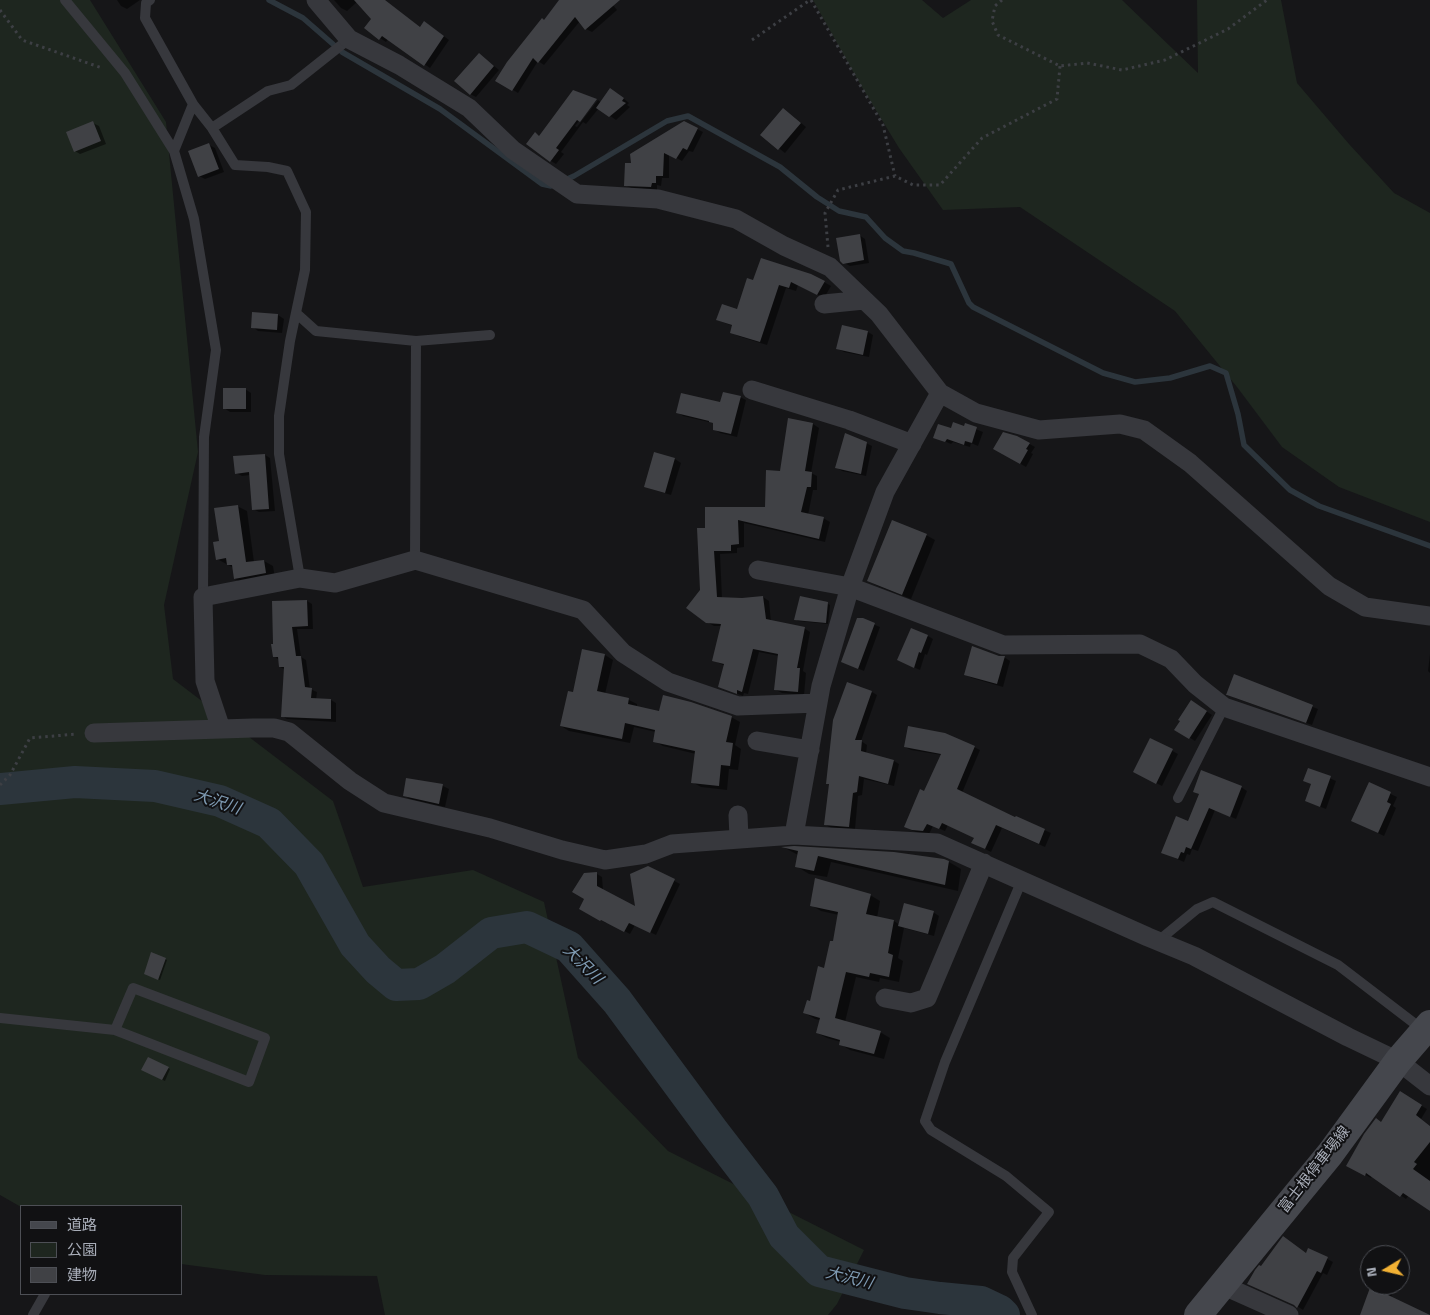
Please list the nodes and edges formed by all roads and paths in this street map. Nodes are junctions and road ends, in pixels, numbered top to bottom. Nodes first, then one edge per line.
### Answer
1 (65, 0) edge
2 (150, 0) edge
3 (316, 0) edge
4 (811, 0) edge
5 (1002, 0) edge
6 (1267, 0) edge
7 (0, 10) edge
8 (349, 39) junction
9 (752, 40) dead end
10 (1060, 66) junction
11 (124, 73) junction
12 (193, 104) junction
13 (212, 128) junction
14 (174, 151) junction
15 (895, 176) junction
16 (830, 267) junction
17 (864, 300) junction
18 (824, 304) dead end
19 (296, 313) junction
20 (490, 335) dead end
21 (416, 340) junction
22 (752, 390) dead end
23 (940, 393) junction
24 (912, 444) junction
25 (415, 560) junction
26 (758, 570) dead end
27 (300, 578) junction
28 (850, 587) junction
29 (203, 597) junction
30 (1430, 616) edge
31 (818, 703) junction
32 (1224, 707) junction
33 (221, 729) junction
34 (94, 733) joint
35 (757, 741) dead end
36 (810, 750) junction
37 (1430, 776) edge
38 (0, 785) edge
39 (1178, 798) dead end
40 (738, 815) dead end
41 (794, 835) junction
42 (738, 838) junction
43 (984, 864) junction
44 (1022, 880) junction
45 (1158, 941) junction
46 (885, 998) dead end
47 (0, 1018) edge
48 (1427, 1027) edge
49 (115, 1030) junction
50 (1398, 1061) junction
51 (1430, 1086) edge
52 (1222, 1285) junction
53 (44, 1295) edge
54 (33, 1315) edge
55 (1032, 1315) edge
56 (1198, 1315) edge
57 (1290, 1315) edge

1 - 11 lane
2 - 12 lane
3 - 8 street
4 - 9 path
4 - 15 path
5 - 10 path
6 - 10 path
7 - 11 path
8 - 13 lane
8 - 16 street
10 - 15 path
11 - 14 lane
12 - 13 lane
12 - 14 lane
13 - 19 lane
14 - 29 lane
15 - 16 path
16 - 17 street
17 - 18 street
17 - 23 street
19 - 21 lane
19 - 27 lane
20 - 21 lane
21 - 25 lane
22 - 24 street
23 - 24 street
23 - 30 street
24 - 28 street
25 - 27 street
25 - 31 street
26 - 28 street
27 - 29 street
28 - 31 street
28 - 32 street
29 - 33 street
31 - 36 street
32 - 37 street
32 - 39 lane
33 - 34 street
33 - 42 street
34 - 38 path
35 - 36 street
36 - 41 street
40 - 42 street
41 - 42 street
41 - 43 street
43 - 44 street
43 - 46 street
44 - 45 street
44 - 55 lane
45 - 48 lane
45 - 50 street
47 - 49 lane
48 - 50 main road, 富士根停車場線
49 - 49 lane
50 - 51 street
50 - 52 main road, 富士根停車場線
52 - 56 main road, 富士根停車場線
52 - 57 street
53 - 54 lane

